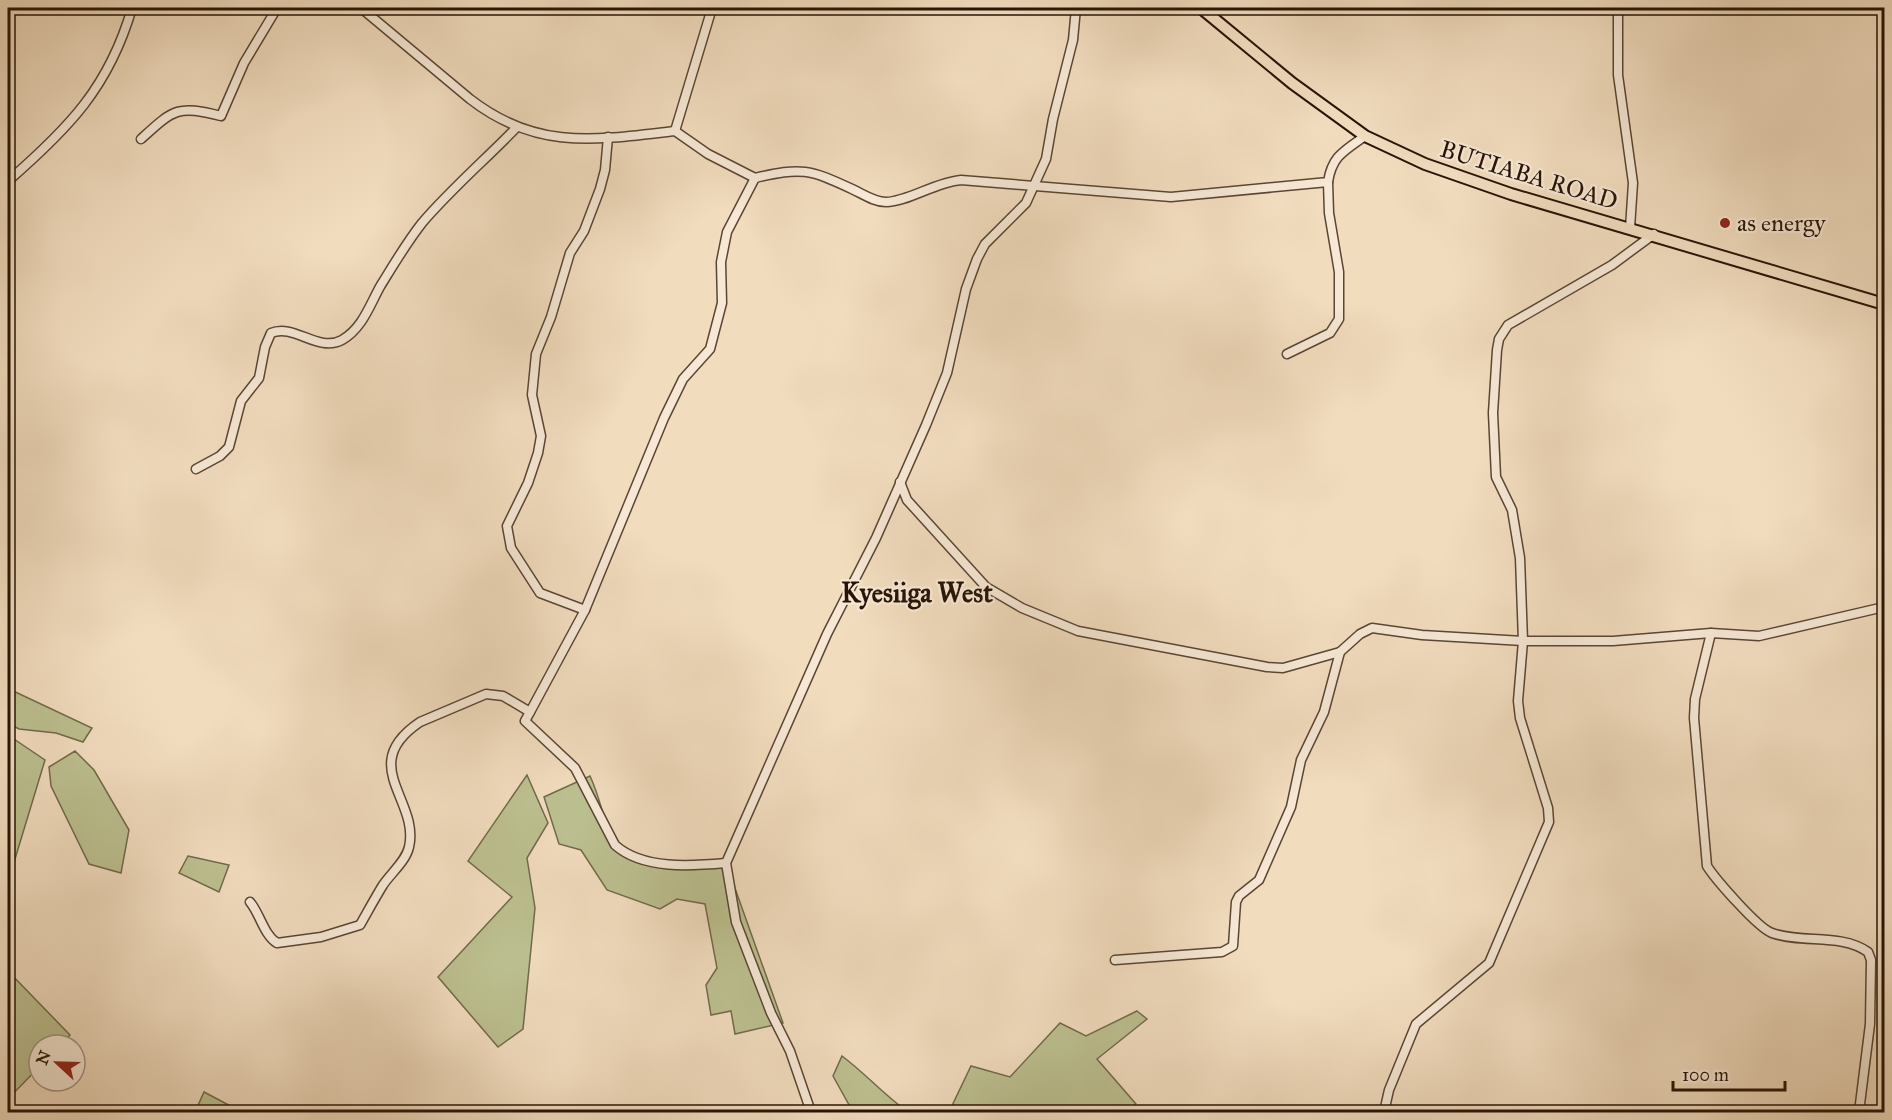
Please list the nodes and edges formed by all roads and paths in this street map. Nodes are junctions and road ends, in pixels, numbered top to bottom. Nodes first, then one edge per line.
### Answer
1 (132, 8) edge
2 (278, 8) edge
3 (361, 8) edge
4 (712, 8) edge
5 (1076, 8) edge
6 (1201, 8) edge
7 (1618, 8) edge
8 (516, 128) junction
9 (675, 130) junction
10 (1365, 136) junction
11 (608, 137) junction
12 (141, 139) dead end
13 (755, 178) junction
14 (8, 181) edge
15 (1328, 182) junction
16 (1036, 184) junction
17 (1630, 228) junction
18 (1654, 234) junction
19 (1884, 304) edge
20 (1287, 354) dead end
21 (196, 469) dead end
22 (900, 482) junction
23 (1884, 607) edge
24 (585, 610) junction
25 (1712, 633) junction
26 (1523, 641) junction
27 (1340, 652) junction
28 (530, 712) junction
29 (726, 862) junction
30 (250, 903) dead end
31 (1115, 960) dead end
32 (811, 1113) edge
33 (1384, 1113) edge
34 (1858, 1113) edge

1 - 14 street
2 - 12 street
3 - 8 street
4 - 9 street
5 - 16 street
6 - 10 main road, BUTIABA ROAD
7 - 17 street
8 - 11 street
8 - 21 street
9 - 11 street
9 - 13 street
10 - 15 street
10 - 17 main road, BUTIABA ROAD
11 - 24 street
13 - 16 street
13 - 24 street
15 - 16 street
15 - 20 street
16 - 22 street
17 - 18 main road, BUTIABA ROAD
18 - 19 main road, BUTIABA ROAD
18 - 26 street
22 - 27 street
22 - 29 street
23 - 25 street
24 - 28 street
25 - 26 street
25 - 34 street
26 - 27 street
26 - 33 street
27 - 31 street
28 - 29 street
28 - 30 street
29 - 32 street

